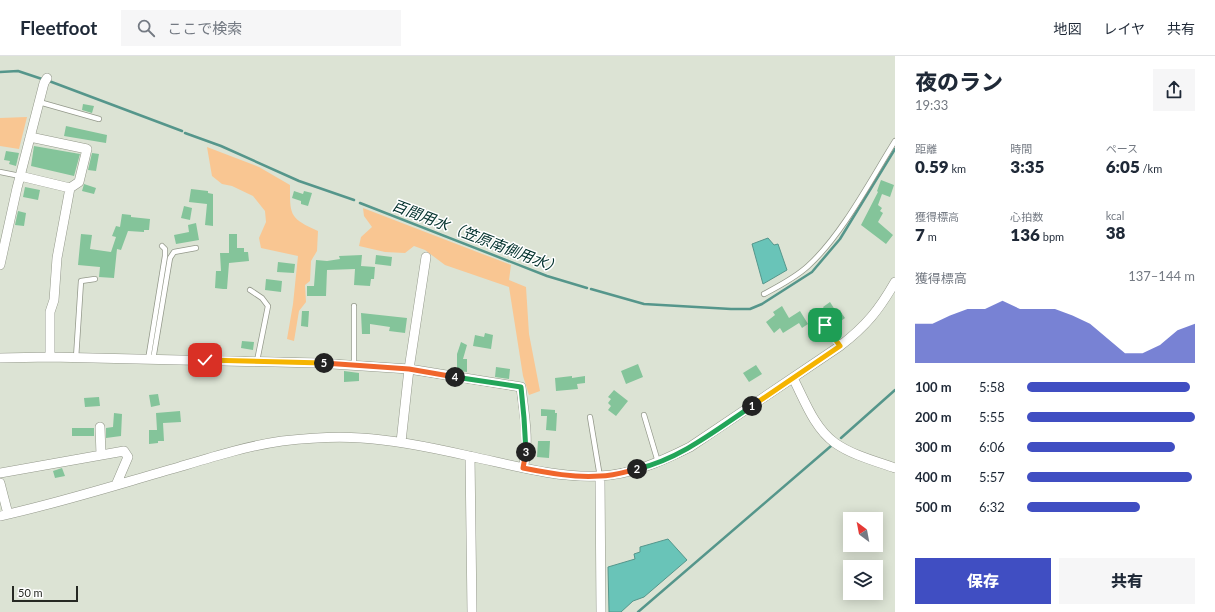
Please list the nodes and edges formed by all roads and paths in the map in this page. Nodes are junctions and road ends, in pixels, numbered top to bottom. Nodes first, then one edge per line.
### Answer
1 (47, 78) dead end
2 (39, 102) junction
3 (99, 119) dead end
4 (30, 137) junction
5 (895, 141) edge
6 (0, 172) edge
7 (20, 176) junction
8 (70, 188) junction
9 (162, 246) dead end
10 (196, 248) dead end
11 (426, 257) dead end
12 (0, 262) edge
13 (95, 279) dead end
14 (895, 282) edge
15 (250, 290) dead end
16 (764, 294) dead end
17 (354, 306) dead end
18 (821, 324) dead end
19 (840, 346) junction
20 (50, 357) junction
21 (0, 358) edge
22 (76, 358) junction
23 (151, 360) junction
24 (256, 361) junction
25 (354, 365) junction
26 (409, 369) junction
27 (793, 378) junction
28 (644, 415) dead end
29 (590, 417) dead end
30 (100, 427) dead end
31 (401, 442) junction
32 (101, 455) junction
33 (470, 456) junction
34 (658, 462) junction
35 (523, 468) junction
36 (895, 468) edge
37 (0, 473) edge
38 (600, 476) junction
39 (0, 483) edge
40 (116, 485) junction
41 (4, 515) edge
42 (472, 612) edge
43 (601, 612) edge

1 - 2 street
2 - 3 lane
2 - 4 street
4 - 7 street
4 - 8 street
5 - 16 lane
6 - 7 lane
7 - 8 street
7 - 12 street
8 - 20 street
9 - 23 lane
10 - 23 lane
11 - 26 street
13 - 22 lane
14 - 19 street
15 - 24 lane
17 - 25 lane
18 - 19 lane
19 - 27 street
20 - 21 street
20 - 22 street
22 - 23 street
23 - 24 street
24 - 25 street
25 - 26 street
26 - 31 street
26 - 35 street
27 - 34 street
27 - 36 street
28 - 34 lane
29 - 38 lane
30 - 32 street
31 - 33 street
31 - 40 street
32 - 37 street
32 - 40 street
33 - 35 street
33 - 42 street
34 - 38 street
35 - 38 street
38 - 43 street
39 - 41 street
40 - 41 street

